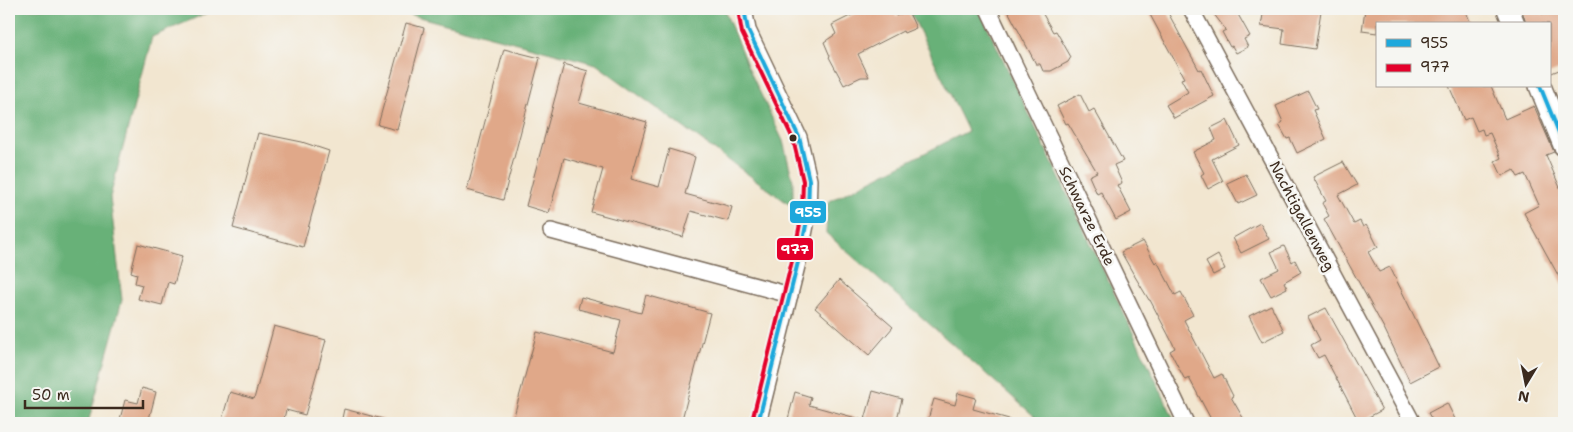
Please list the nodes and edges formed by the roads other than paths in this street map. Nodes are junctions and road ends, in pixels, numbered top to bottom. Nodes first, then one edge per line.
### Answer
1 (744, 9) edge
2 (988, 9) edge
3 (1192, 9) edge
4 (1508, 9) edge
5 (1513, 22) edge
6 (1541, 88) edge
7 (1564, 145) edge
8 (551, 231) dead end
9 (790, 295) junction
10 (758, 423) edge
11 (1186, 423) edge
12 (1413, 423) edge

1 - 9 street
2 - 11 street, Schwarze Erde
3 - 12 street, Nachtigallenweg
4 - 5 main road
6 - 7 main road
8 - 9 street
9 - 10 street

